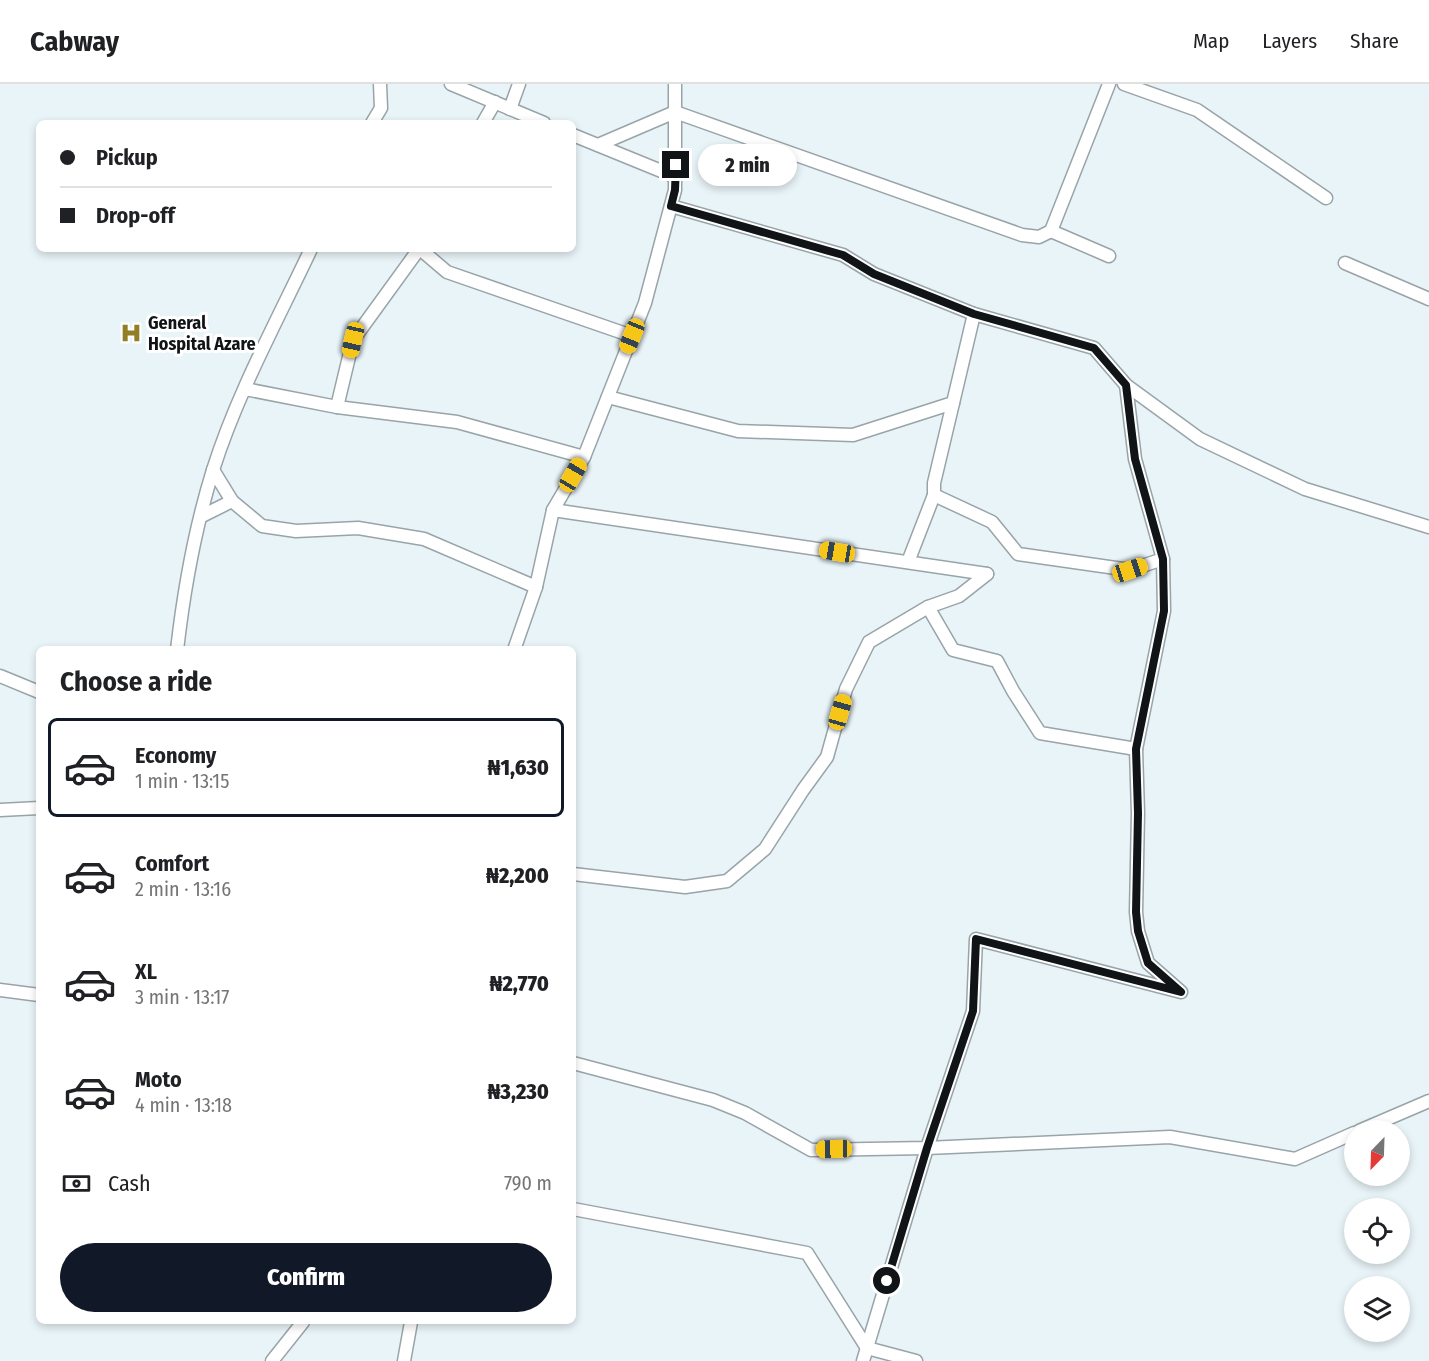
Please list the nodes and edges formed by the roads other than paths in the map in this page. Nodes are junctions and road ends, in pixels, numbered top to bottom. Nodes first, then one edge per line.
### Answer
1 (380, 84) edge
2 (451, 84) edge
3 (519, 84) edge
4 (675, 84) edge
5 (1109, 84) edge
6 (1124, 84) edge
7 (495, 102) junction
8 (510, 109) junction
9 (675, 112) junction
10 (374, 120) edge
11 (485, 120) edge
12 (537, 120) edge
13 (576, 136) edge
14 (598, 145) junction
15 (676, 177) junction
16 (1326, 198) dead end
17 (671, 206) junction
18 (1051, 231) junction
19 (310, 252) edge
20 (417, 252) edge
21 (423, 252) edge
22 (1109, 256) dead end
23 (1345, 263) dead end
24 (1429, 299) edge
25 (974, 314) junction
26 (632, 336) junction
27 (1126, 385) junction
28 (245, 389) junction
29 (608, 397) junction
30 (953, 403) junction
31 (337, 407) junction
32 (584, 457) junction
33 (213, 470) junction
34 (934, 495) junction
35 (232, 501) junction
36 (553, 510) junction
37 (202, 516) junction
38 (1429, 527) edge
39 (1163, 559) junction
40 (908, 562) junction
41 (536, 587) junction
42 (928, 607) junction
43 (178, 646) edge
44 (515, 646) edge
45 (0, 676) edge
46 (36, 691) edge
47 (1136, 749) junction
48 (36, 808) edge
49 (0, 810) edge
50 (576, 874) edge
51 (0, 990) edge
52 (36, 994) edge
53 (576, 1064) edge
54 (1429, 1101) edge
55 (1385, 1120) edge
56 (1344, 1137) edge
57 (927, 1148) junction
58 (576, 1210) edge
59 (301, 1324) edge
60 (411, 1324) edge
61 (867, 1348) junction
62 (272, 1361) edge
63 (404, 1361) edge
64 (863, 1361) edge
65 (916, 1361) edge

1 - 10 street
2 - 7 street
3 - 8 street
4 - 9 street
5 - 18 street
6 - 16 street
7 - 8 street
7 - 11 street
8 - 12 street
9 - 14 street
9 - 15 street
9 - 18 street
13 - 14 street
14 - 15 street
15 - 17 street
17 - 25 street
17 - 26 street
18 - 22 street
19 - 28 street
20 - 31 street
21 - 26 street
23 - 24 street
25 - 27 street
25 - 30 street
26 - 29 street
27 - 38 street
27 - 39 street
28 - 31 street
28 - 33 street
29 - 30 street
29 - 32 street
30 - 34 street
31 - 32 street
32 - 36 street
33 - 35 street
33 - 37 street
34 - 39 street
34 - 40 street
35 - 37 street
35 - 41 street
36 - 40 street
36 - 41 street
37 - 43 street
39 - 47 street
40 - 42 street
41 - 44 street
42 - 47 street
42 - 50 street
45 - 46 street
47 - 57 street
48 - 49 street
51 - 52 street
53 - 57 street
54 - 55 street
56 - 57 street
57 - 61 street
58 - 61 street
59 - 62 street
60 - 63 street
61 - 64 street
61 - 65 street

